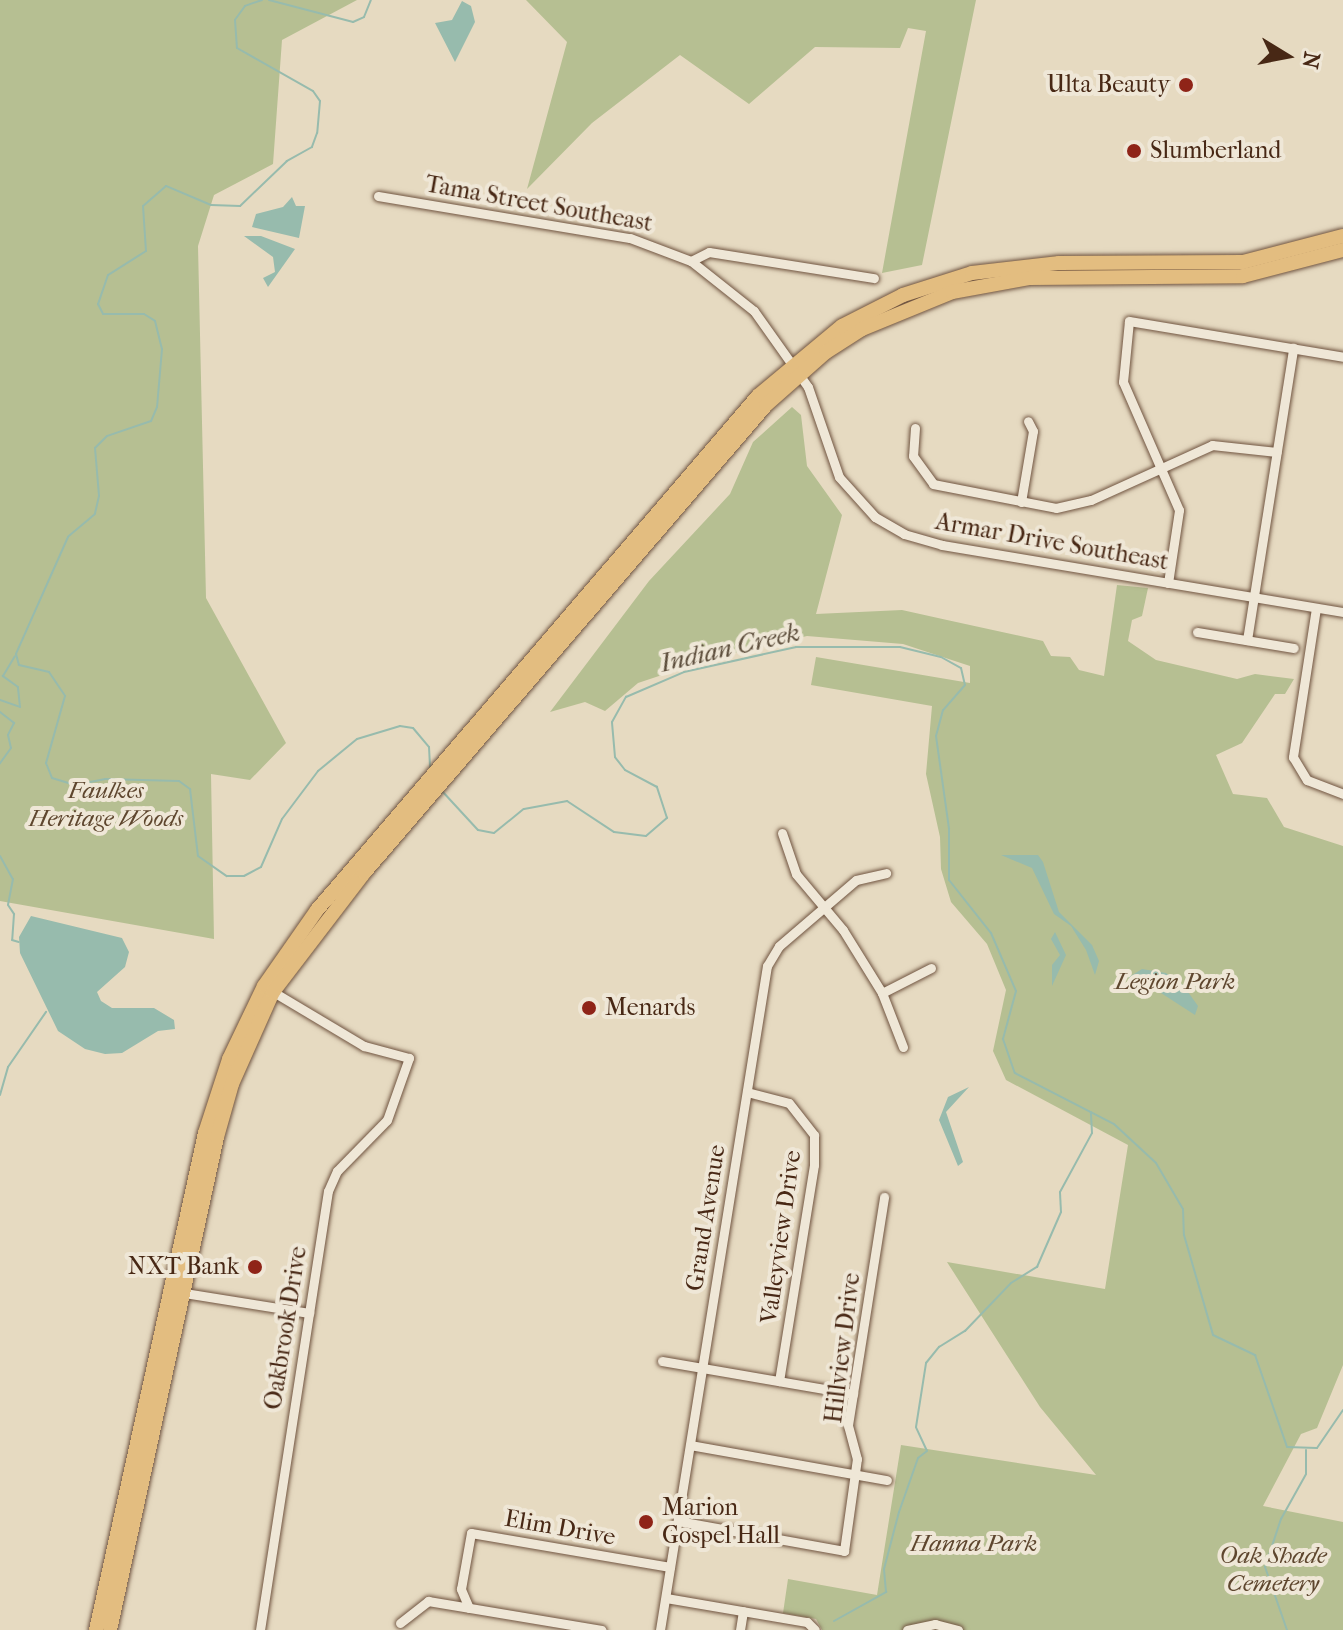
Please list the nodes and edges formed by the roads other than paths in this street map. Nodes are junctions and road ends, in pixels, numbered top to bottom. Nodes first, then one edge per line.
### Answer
1 (378, 196) dead end
2 (1343, 236) edge
3 (1343, 250) edge
4 (691, 261) junction
5 (874, 278) dead end
6 (1293, 348) junction
7 (1343, 357) edge
8 (797, 368) junction
9 (1028, 421) dead end
10 (915, 428) dead end
11 (1277, 452) junction
12 (1162, 466) junction
13 (1021, 502) junction
14 (1168, 583) junction
15 (1254, 598) junction
16 (1316, 608) junction
17 (1343, 612) edge
18 (1197, 632) dead end
19 (1247, 640) junction
20 (1294, 648) dead end
21 (1343, 794) edge
22 (782, 833) dead end
23 (886, 873) dead end
24 (825, 907) junction
25 (931, 968) dead end
26 (269, 989) junction
27 (882, 993) junction
28 (903, 1047) dead end
29 (747, 1092) junction
30 (884, 1197) dead end
31 (177, 1292) junction
32 (309, 1313) junction
33 (662, 1361) dead end
34 (702, 1369) junction
35 (779, 1381) junction
36 (853, 1394) junction
37 (690, 1445) junction
38 (856, 1474) junction
39 (887, 1480) dead end
40 (678, 1521) junction
41 (670, 1567) junction
42 (666, 1598) junction
43 (469, 1608) junction
44 (743, 1611) junction
45 (400, 1623) dead end
46 (112, 1627) edge
47 (96, 1630) edge
48 (260, 1630) edge
49 (602, 1630) edge
50 (660, 1630) edge
51 (740, 1630) edge
52 (815, 1630) edge
53 (907, 1630) edge
54 (958, 1630) edge

1 - 4 street, Tama Street Southeast
2 - 8 highway
3 - 8 highway
4 - 5 street, Tama Street Southeast
4 - 8 street, Tama Street Southeast
6 - 7 street
6 - 11 street
6 - 12 street
8 - 14 street, Armar Drive Southeast
8 - 26 highway
9 - 13 street
10 - 13 street
11 - 12 street
11 - 15 street
12 - 13 street
12 - 14 street
14 - 15 street, Armar Drive Southeast
15 - 16 street, Armar Drive Southeast
15 - 19 street
16 - 17 street, Armar Drive Southeast
16 - 21 street
18 - 19 street
19 - 20 street
22 - 24 street
23 - 24 street, Grand Avenue
24 - 27 street
24 - 29 street, Grand Avenue
25 - 27 street
26 - 31 highway
26 - 32 street, Oakbrook Drive
27 - 28 street
29 - 34 street, Grand Avenue
29 - 35 street, Valleyview Drive
30 - 36 street, Hillview Drive
31 - 32 street
31 - 46 highway
31 - 47 highway
32 - 48 street, Oakbrook Drive
33 - 34 street
34 - 35 street
34 - 37 street, Grand Avenue
35 - 36 street
36 - 38 street, Hillview Drive
37 - 38 street
37 - 40 street, Grand Avenue
38 - 39 street
38 - 40 street, Hillview Drive
40 - 41 street, Grand Avenue
41 - 42 street, Grand Avenue
41 - 43 street, Elim Drive
42 - 44 street
42 - 50 street, Grand Avenue
43 - 45 street
43 - 49 street
44 - 51 street
44 - 52 street
53 - 54 street

